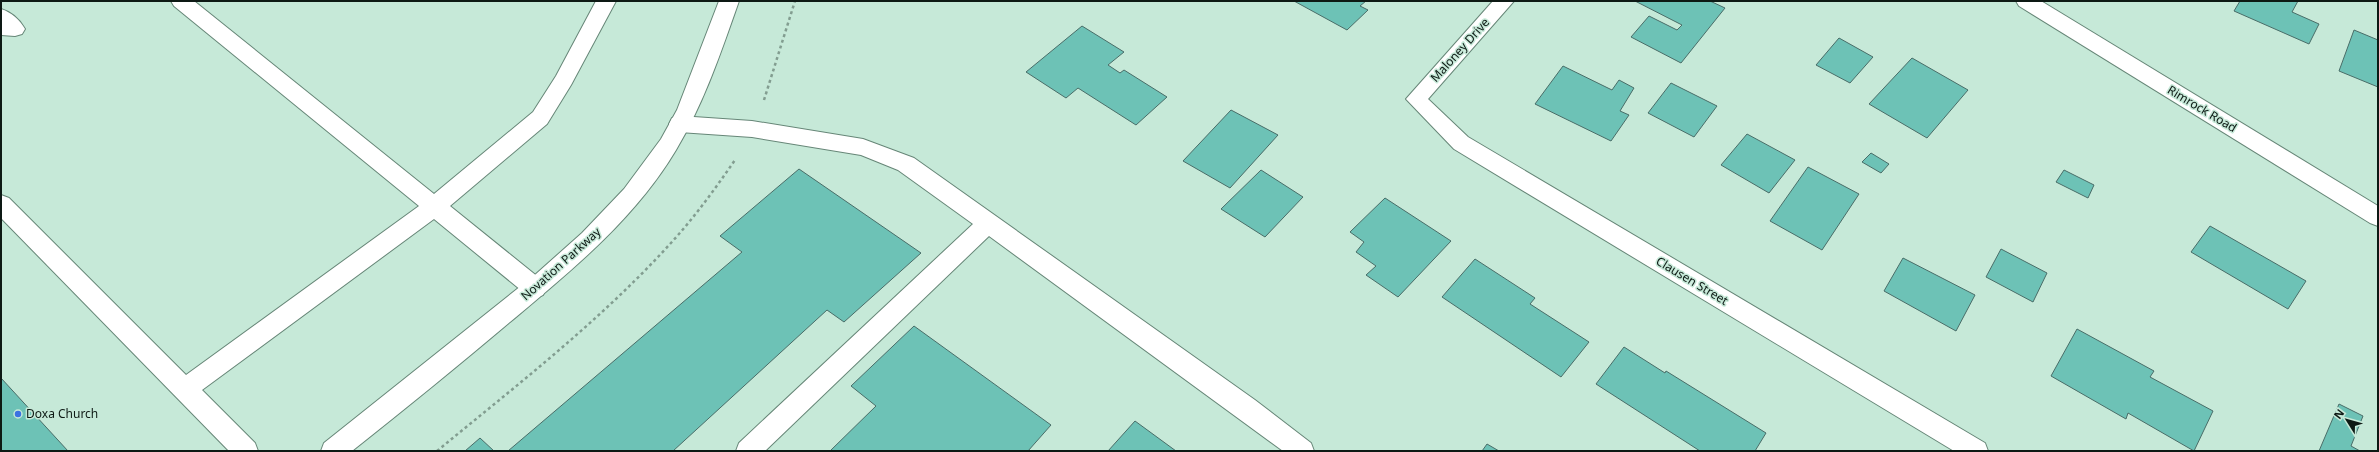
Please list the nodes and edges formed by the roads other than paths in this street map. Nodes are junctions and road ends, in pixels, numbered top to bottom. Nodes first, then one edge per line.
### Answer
1 (181, 1) edge
2 (606, 1) edge
3 (729, 1) edge
4 (1504, 1) edge
5 (2026, 1) edge
6 (1, 16) edge
7 (1, 28) edge
8 (1416, 99) joint
9 (679, 124) junction
10 (1, 204) edge
11 (435, 206) junction
12 (2378, 217) edge
13 (988, 223) junction
14 (535, 288) junction
15 (185, 389) junction
16 (246, 451) edge
17 (333, 451) edge
18 (748, 451) edge
19 (1302, 451) edge
20 (1976, 451) edge

1 - 11 street
2 - 11 street
3 - 9 street, Novation Parkway
4 - 8 street, Maloney Drive
5 - 12 street, Rimrock Road
6 - 7 street
8 - 20 street, Clausen Street
9 - 13 street
9 - 14 street, Novation Parkway
10 - 15 street
11 - 14 street
11 - 15 street
13 - 18 street
13 - 19 street
14 - 17 street, Novation Parkway
15 - 16 street

